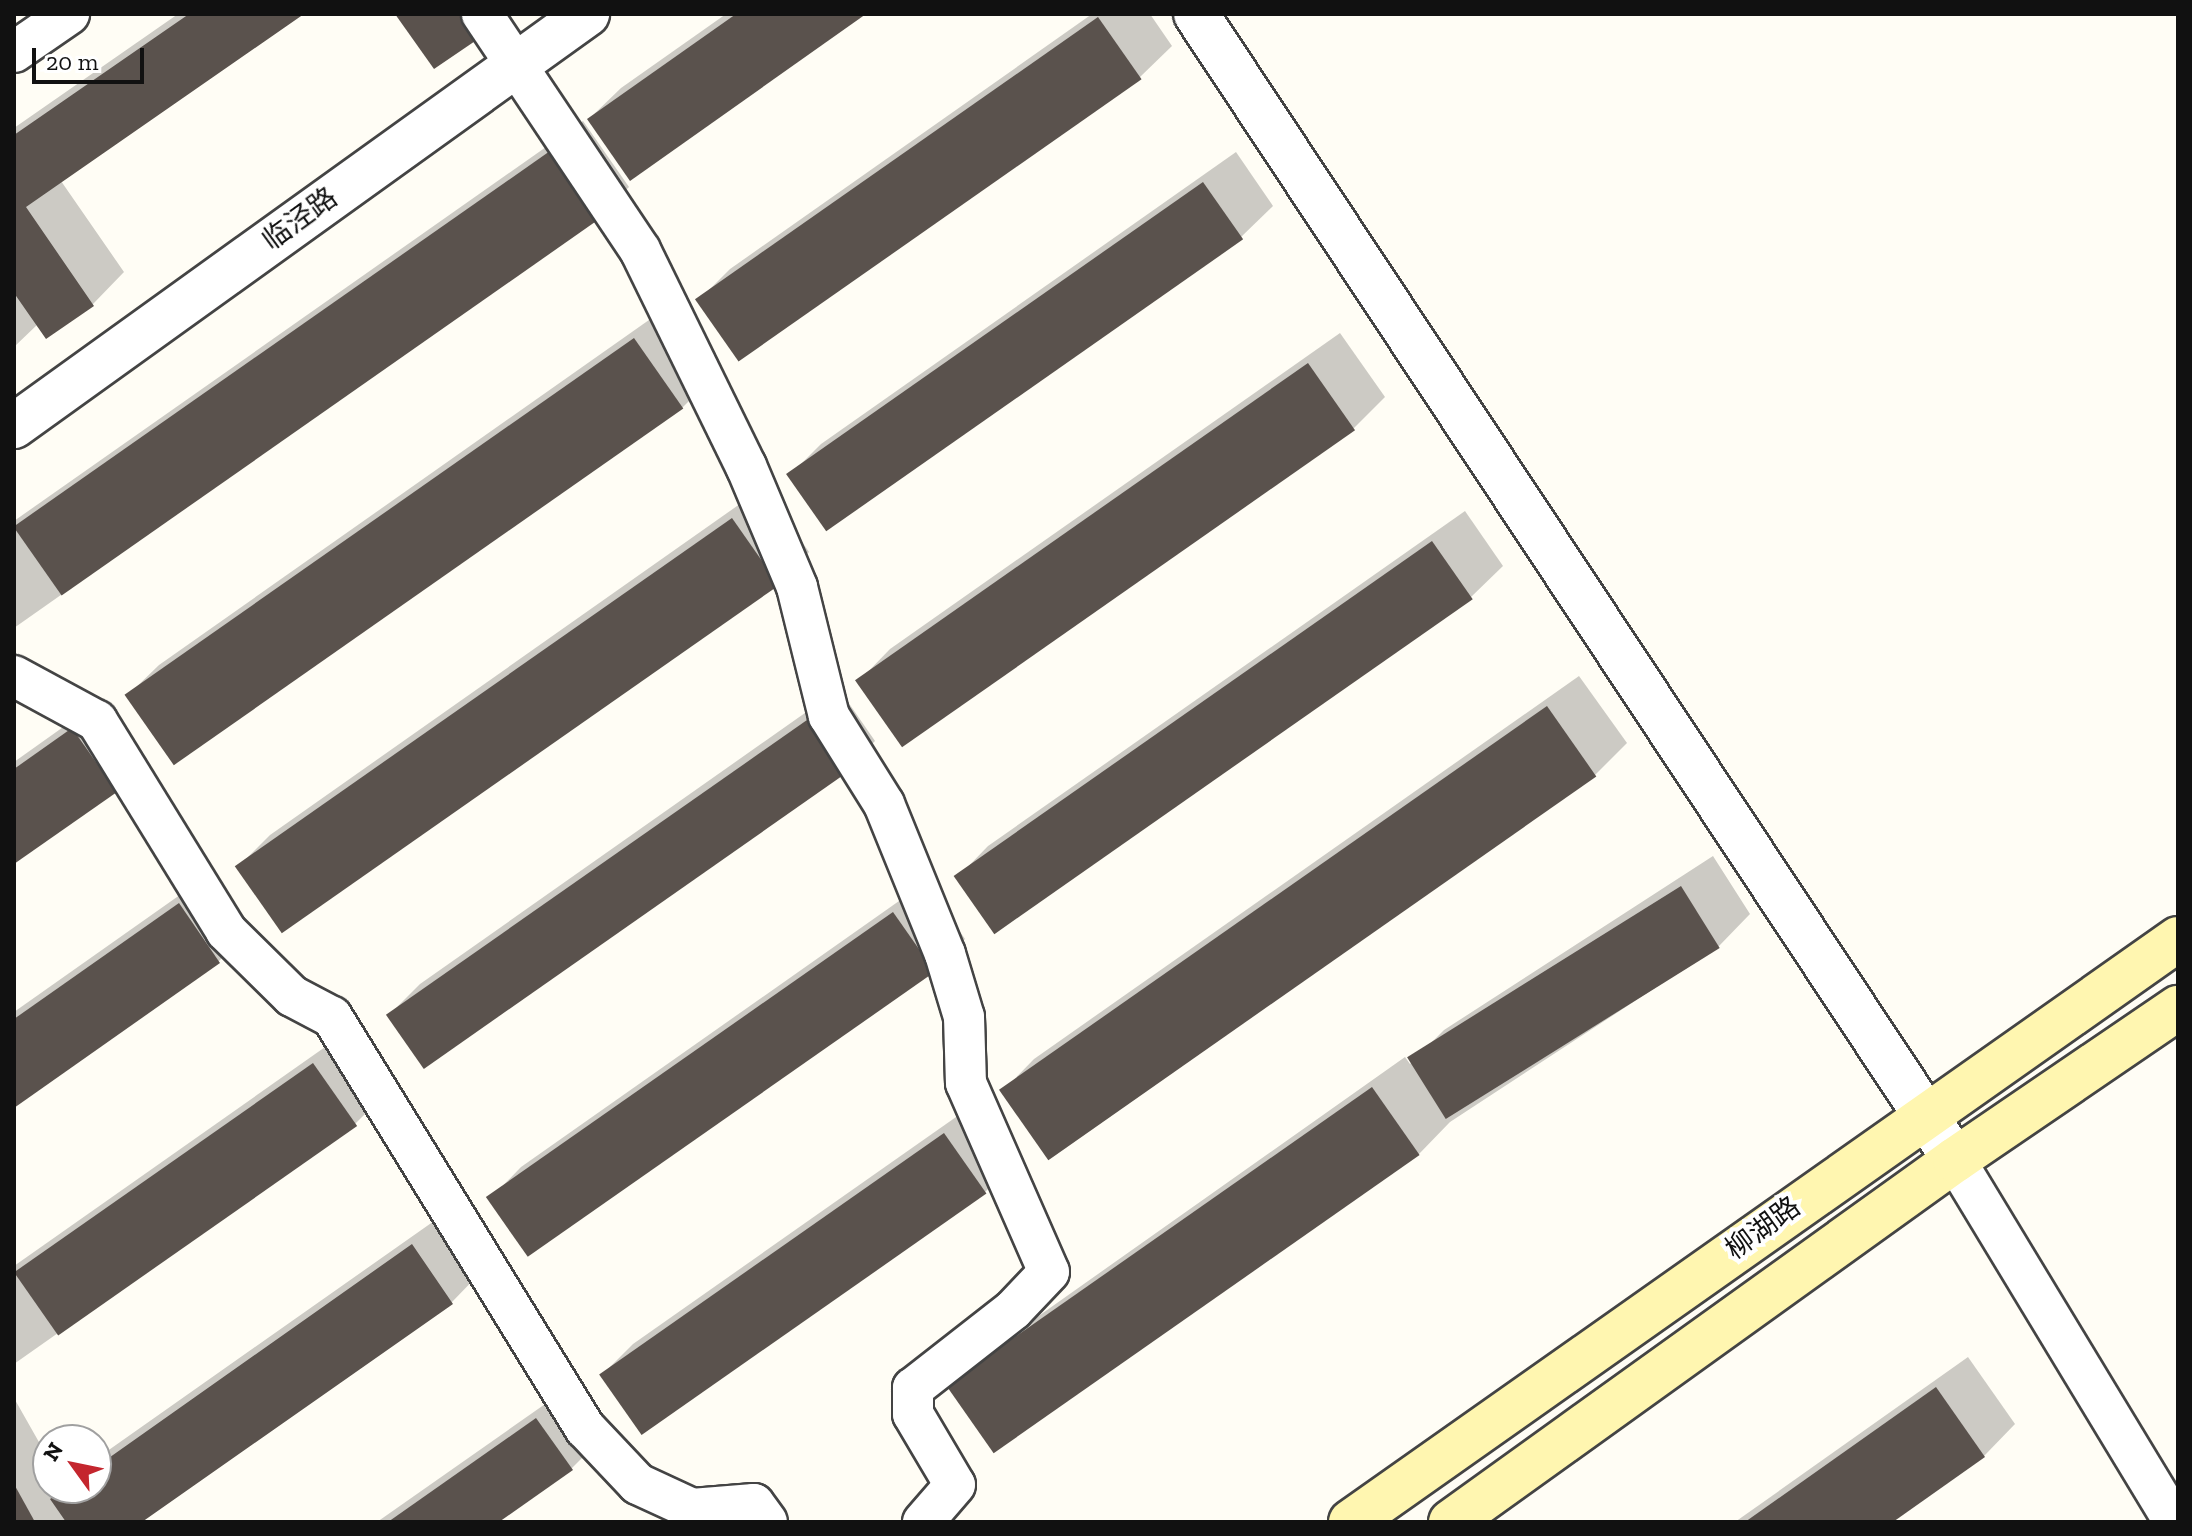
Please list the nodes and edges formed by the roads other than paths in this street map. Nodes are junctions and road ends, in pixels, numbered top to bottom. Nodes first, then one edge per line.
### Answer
1 (69, 14) edge
2 (482, 14) edge
3 (587, 14) edge
4 (1196, 14) edge
5 (14, 52) edge
6 (513, 63) junction
7 (14, 426) edge
8 (14, 676) edge
9 (2178, 939) edge
10 (2178, 1008) edge
11 (1923, 1114) junction
12 (1955, 1160) junction
13 (767, 1522) edge
14 (923, 1522) edge
15 (1351, 1522) edge
16 (1451, 1522) edge
17 (2174, 1522) edge

1 - 5 street
2 - 6 street
3 - 6 street, 临泾路
4 - 11 street
6 - 7 street, 临泾路
6 - 14 street
8 - 13 street
9 - 11 main road, 柳湖路
10 - 12 main road, 柳湖路
11 - 12 street
11 - 15 main road, 柳湖路
12 - 16 main road, 柳湖路
12 - 17 street

